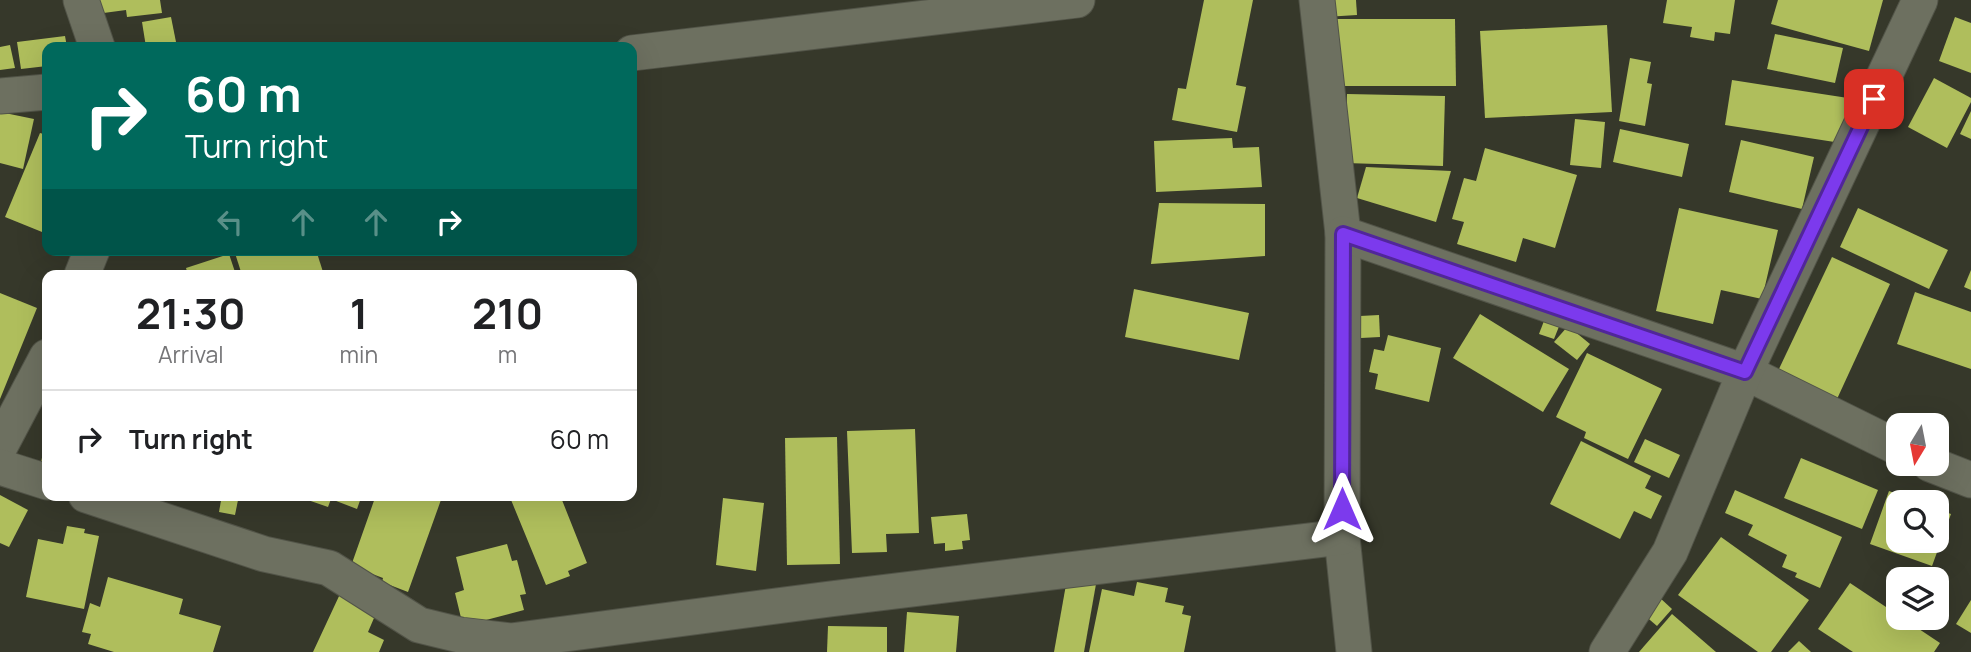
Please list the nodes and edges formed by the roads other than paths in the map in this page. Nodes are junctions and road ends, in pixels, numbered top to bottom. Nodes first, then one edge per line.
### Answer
1 (81, 0) edge
2 (1077, 0) edge
3 (1317, 0) edge
4 (1920, 0) edge
5 (95, 42) edge
6 (637, 52) edge
7 (42, 92) edge
8 (0, 96) edge
9 (1343, 234) junction
10 (42, 366) edge
11 (1745, 372) junction
12 (1886, 442) edge
13 (0, 446) edge
14 (0, 467) edge
15 (1950, 472) edge
16 (42, 480) edge
17 (1971, 480) edge
18 (104, 501) edge
19 (1342, 537) junction
20 (1354, 652) edge
21 (1607, 652) edge

1 - 5 street
2 - 6 street
3 - 9 street
4 - 11 street
7 - 8 street
9 - 11 street
9 - 19 street
10 - 13 street
11 - 12 street
11 - 21 street
14 - 16 street
15 - 17 street
18 - 19 street
19 - 20 street

